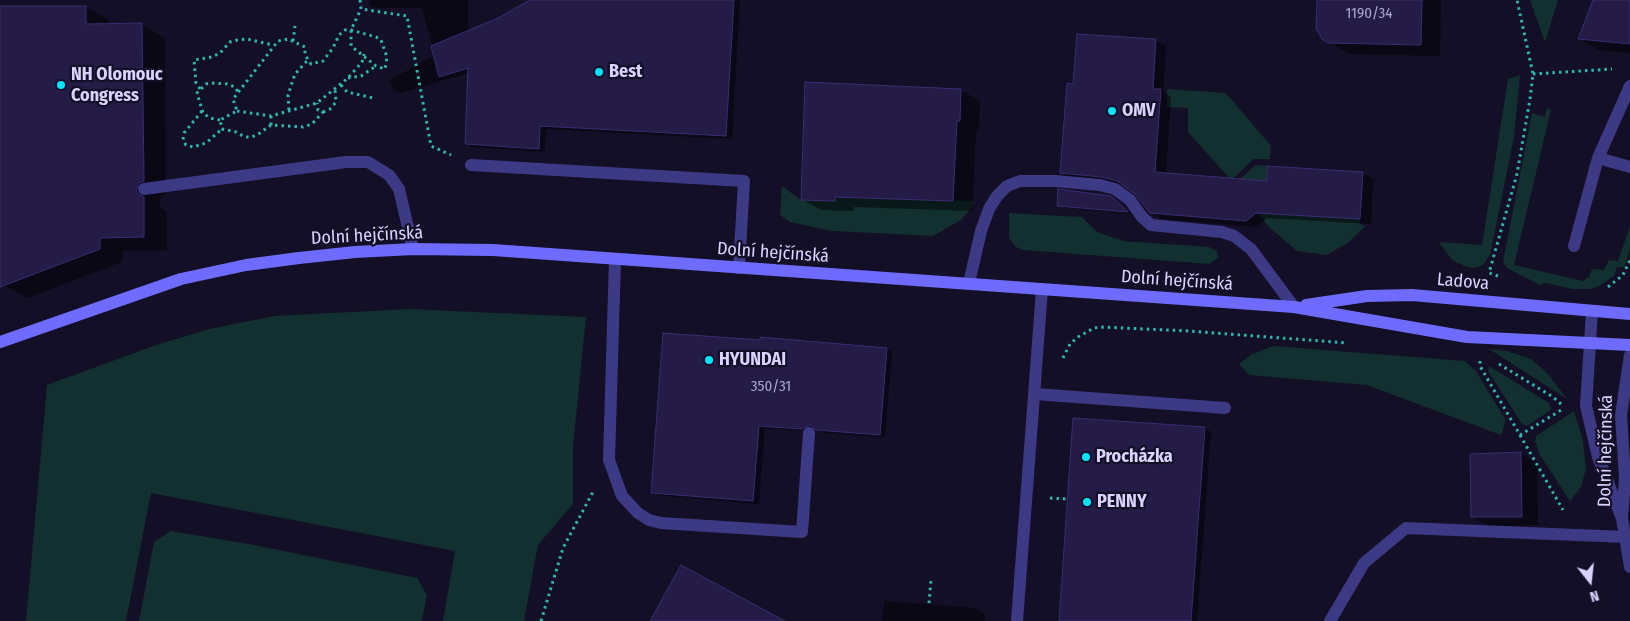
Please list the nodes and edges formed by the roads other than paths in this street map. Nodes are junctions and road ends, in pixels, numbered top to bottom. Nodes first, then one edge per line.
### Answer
1 (1630, 86) edge
2 (1598, 158) junction
3 (471, 165) road end
4 (1630, 167) edge
5 (144, 189) dead end
6 (1574, 246) dead end
7 (413, 249) junction
8 (615, 259) junction
9 (739, 268) junction
10 (969, 284) junction
11 (1042, 289) junction
12 (1294, 307) junction
13 (1592, 311) junction
14 (1630, 314) edge
15 (0, 342) edge
16 (1589, 344) junction
17 (1630, 345) edge
18 (1630, 355) edge
19 (1035, 394) junction
20 (1225, 408) dead end
21 (809, 433) dead end
22 (1622, 518) junction
23 (1625, 537) junction
24 (1630, 567) edge
25 (1017, 621) edge
26 (1330, 621) edge

1 - 2 street
2 - 4 street
2 - 6 street
3 - 9 street
5 - 7 street
7 - 8 main road, Dolní hejčínská
7 - 15 main road, Dolní hejčínská
8 - 9 main road, Dolní hejčínská
8 - 21 street
9 - 10 main road, Dolní hejčínská
10 - 11 main road, Dolní hejčínská
10 - 12 street
11 - 12 main road, Dolní hejčínská
11 - 19 street
12 - 13 main road, Ladova
12 - 16 main road, Dolní hejčínská
13 - 14 main road, Ladova
13 - 16 street, Dolní hejčínská
16 - 17 main road
16 - 22 street, Dolní hejčínská
18 - 22 street, Dolní hejčínská
19 - 20 street
19 - 25 street
22 - 23 street, Dolní hejčínská
23 - 24 street, Dolní hejčínská
23 - 26 street

